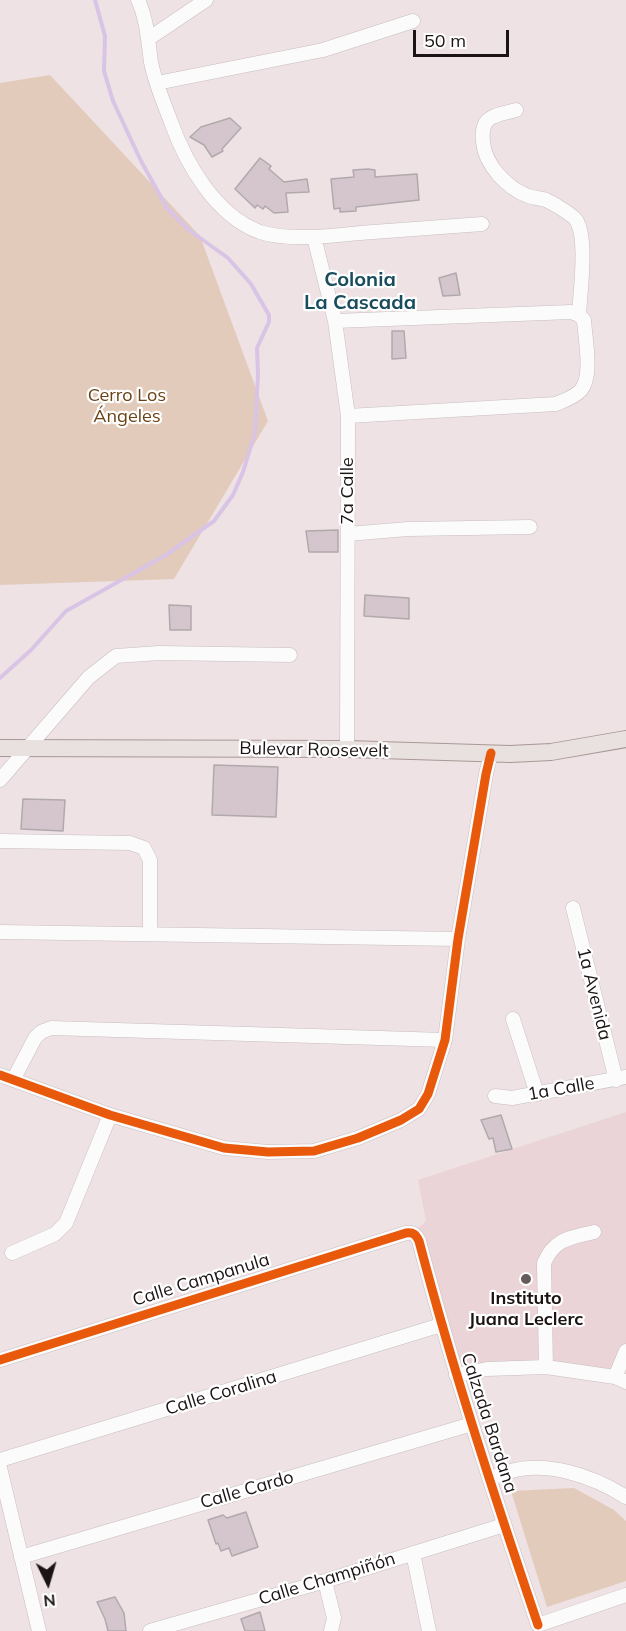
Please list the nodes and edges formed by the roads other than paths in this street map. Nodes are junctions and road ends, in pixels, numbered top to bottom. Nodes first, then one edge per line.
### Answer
1 (138, 0) edge
2 (206, 0) edge
3 (413, 21) dead end
4 (148, 39) junction
5 (157, 83) junction
6 (516, 110) dead end
7 (482, 224) dead end
8 (314, 237) junction
9 (579, 315) junction
10 (334, 321) junction
11 (348, 416) junction
12 (530, 527) dead end
13 (348, 534) junction
14 (290, 655) dead end
15 (626, 739) edge
16 (0, 748) edge
17 (26, 749) junction
18 (347, 749) junction
19 (491, 753) junction
20 (0, 780) edge
21 (0, 841) edge
22 (573, 908) dead end
23 (0, 932) edge
24 (150, 934) junction
25 (458, 939) junction
26 (513, 1019) dead end
27 (445, 1040) junction
28 (6, 1078) edge
29 (621, 1078) edge
30 (537, 1094) junction
31 (495, 1096) dead end
32 (110, 1115) junction
33 (594, 1232) dead end
34 (412, 1233) joint
35 (12, 1252) dead end
36 (441, 1325) junction
37 (626, 1351) edge
38 (0, 1360) edge
39 (546, 1367) junction
40 (456, 1375) junction
41 (620, 1379) edge
42 (472, 1424) junction
43 (0, 1460) edge
44 (0, 1468) edge
45 (490, 1479) junction
46 (626, 1497) edge
47 (504, 1525) junction
48 (413, 1553) junction
49 (21, 1557) junction
50 (325, 1581) junction
51 (626, 1595) edge
52 (536, 1628) edge
53 (39, 1631) edge
54 (150, 1631) edge
55 (331, 1631) edge
56 (429, 1631) edge

1 - 4 street
2 - 4 street
3 - 5 street
4 - 5 street
5 - 8 street
6 - 9 street
7 - 8 street
8 - 10 street, 7a Calle
9 - 10 street
9 - 11 street
10 - 11 street, 7a Calle
11 - 13 street, 7a Calle
12 - 13 street
13 - 18 street, 7a Calle
14 - 17 street
15 - 19 main road, Bulevar Roosevelt
16 - 17 main road, Bulevar Roosevelt
17 - 18 main road, Bulevar Roosevelt
17 - 20 street
18 - 19 main road, Bulevar Roosevelt
19 - 25 street
21 - 24 street
22 - 29 street, 1a Avenida
23 - 24 street
24 - 25 street
25 - 27 street
26 - 30 street
27 - 28 street
27 - 32 street
28 - 32 street
29 - 30 street, 1a Calle
30 - 31 street, 1a Calle
32 - 35 street
33 - 39 street
34 - 36 street, Calzada Bardana
34 - 38 street, Calle Campanula
36 - 40 street, Calzada Bardana
36 - 43 street, Calle Coralina
37 - 41 street
39 - 40 street
39 - 41 street
40 - 42 street, Calzada Bardana
42 - 45 street, Calzada Bardana
42 - 49 street, Calle Cardo
44 - 49 street
45 - 46 street
45 - 47 street, Calzada Bardana
47 - 48 street, Calle Champiñón
47 - 52 street, Calzada Bardana
48 - 50 street, Calle Champiñón
48 - 56 street
49 - 53 street
50 - 54 street, Calle Champiñón
50 - 55 street
51 - 52 street

